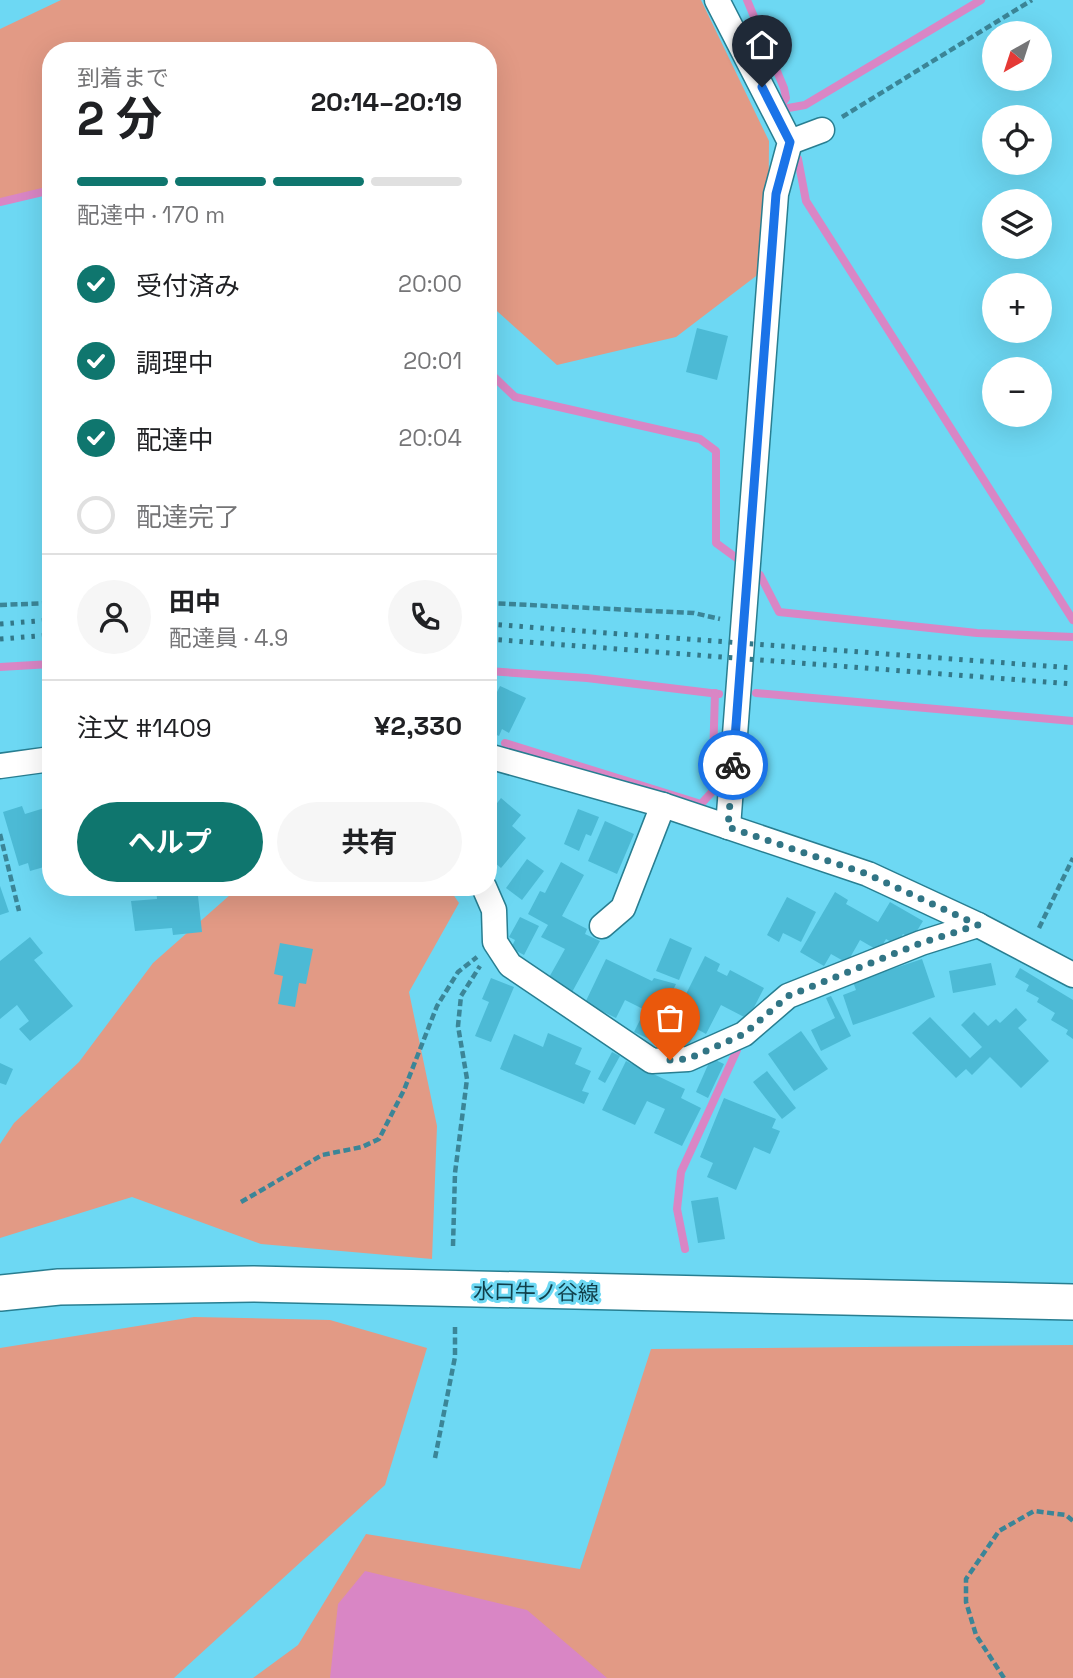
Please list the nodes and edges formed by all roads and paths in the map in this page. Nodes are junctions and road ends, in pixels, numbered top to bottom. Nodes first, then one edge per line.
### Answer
1 (717, 0) edge
2 (1032, 0) edge
3 (822, 130) joint
4 (790, 142) junction
5 (42, 603) edge
6 (497, 603) edge
7 (0, 605) edge
8 (741, 624) junction
9 (497, 759) edge
10 (42, 760) edge
11 (0, 765) edge
12 (663, 805) junction
13 (728, 827) junction
14 (0, 834) edge
15 (1073, 858) edge
16 (488, 896) edge
17 (19, 911) dead end
18 (978, 925) junction
19 (602, 926) dead end
20 (495, 942) junction
21 (1027, 951) junction
22 (1073, 975) edge
23 (241, 1202) dead end
24 (453, 1246) dead end
25 (0, 1293) edge
26 (1073, 1303) edge
27 (455, 1325) dead end
28 (435, 1458) dead end
29 (1073, 1521) edge
30 (1004, 1678) edge

1 - 4 street
2 - 3 path
3 - 4 street
4 - 8 street
5 - 7 path
6 - 8 path
8 - 13 street
9 - 12 street
10 - 11 street
12 - 13 street
12 - 19 street
13 - 18 street
14 - 17 path
15 - 21 path
16 - 20 street
18 - 20 street
18 - 21 street
20 - 23 path
20 - 24 path
21 - 22 street
25 - 26 main road, 水口牛ノ谷線
27 - 28 path
29 - 30 path

